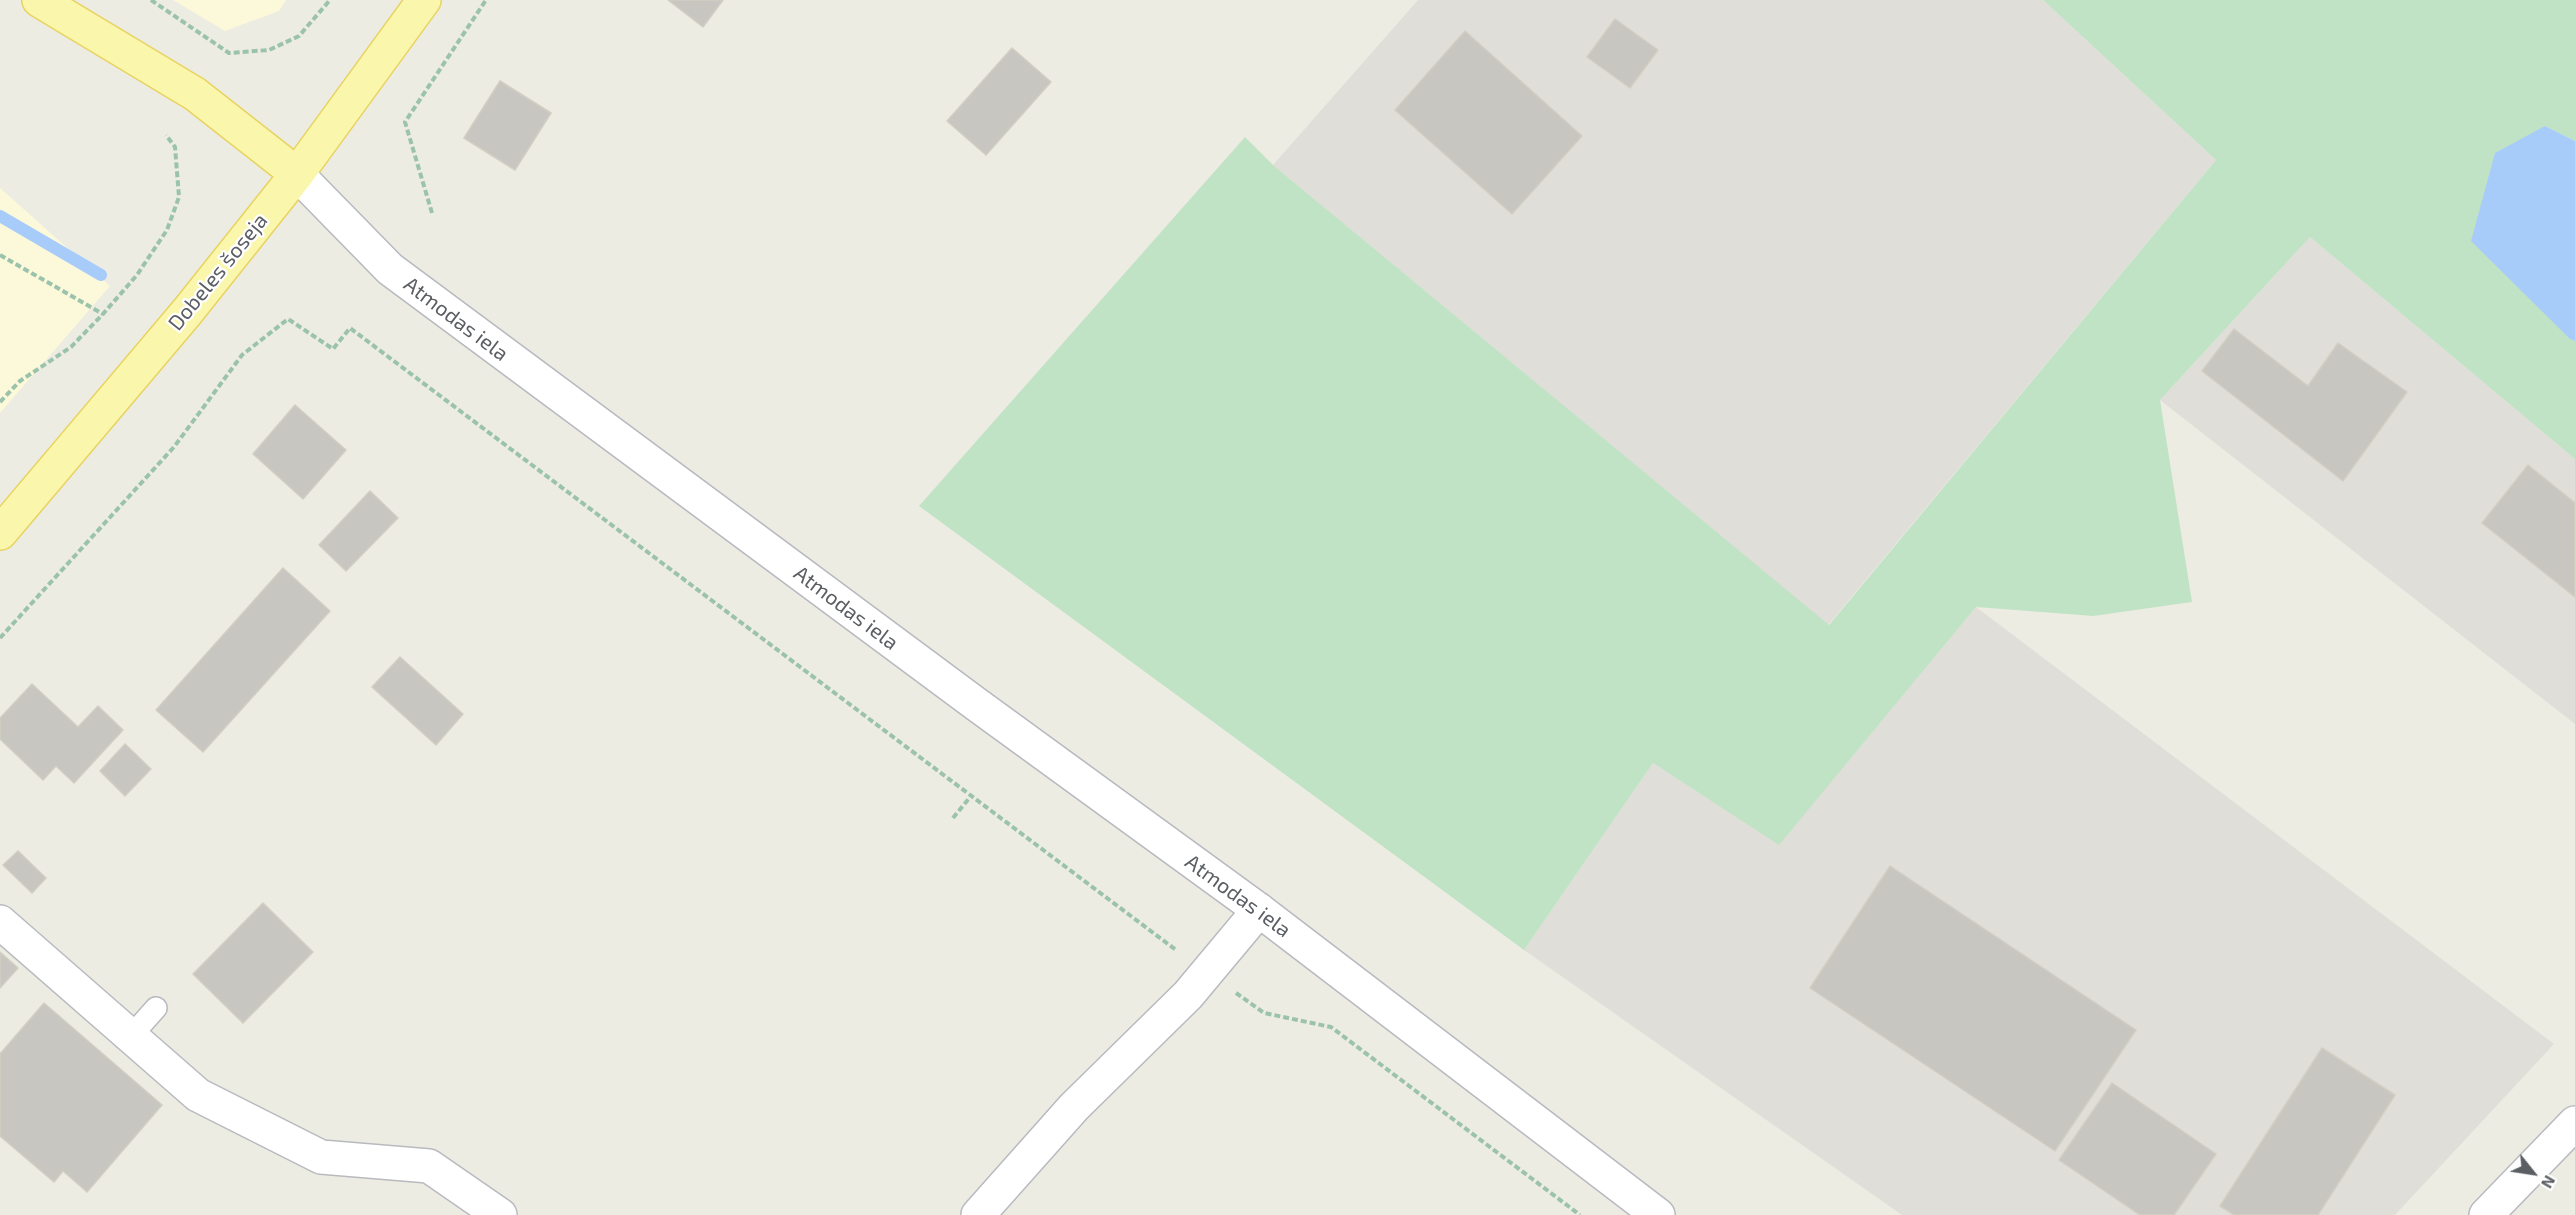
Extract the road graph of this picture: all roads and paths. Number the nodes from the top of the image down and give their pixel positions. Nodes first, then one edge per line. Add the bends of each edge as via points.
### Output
1 (39, 0) edge
2 (151, 0) edge
3 (330, 0) edge
4 (424, 0) edge
5 (486, 0) edge
6 (165, 135) dead end
7 (297, 174) junction
8 (432, 213) dead end
9 (0, 255) edge
10 (103, 314) junction
11 (0, 402) edge
12 (0, 533) edge
13 (0, 638) edge
14 (971, 796) junction
15 (953, 818) dead end
16 (1259, 910) junction
17 (0, 921) edge
18 (1207, 973) junction
19 (156, 1008) dead end
20 (131, 1036) junction
21 (2575, 1124) edge
22 (500, 1215) edge
23 (978, 1215) edge
24 (1580, 1215) edge
25 (1658, 1215) edge
26 (2486, 1215) edge

1 - 7 main road, Atmodas iela via 195,94
2 - 3 path via 229,53 269,50 299,36
4 - 7 main road, Dobeles šoseja
5 - 8 path via 405,122
6 - 10 path via 175,147 180,197 161,239 137,275
7 - 12 main road, Dobeles šoseja via 187,312
7 - 16 main road, Atmodas iela via 390,269
9 - 10 path
10 - 11 path via 71,347 20,381
13 - 14 path via 174,447 242,355 288,319 333,349 350,328
14 - 15 path
14 - 18 path
16 - 18 main road
16 - 25 main road, Atmodas iela
17 - 20 main road
18 - 23 main road via 1074,1107
18 - 24 path via 1264,1012 1331,1027
19 - 20 lane
20 - 22 main road via 198,1095 321,1157 429,1166
21 - 26 main road

